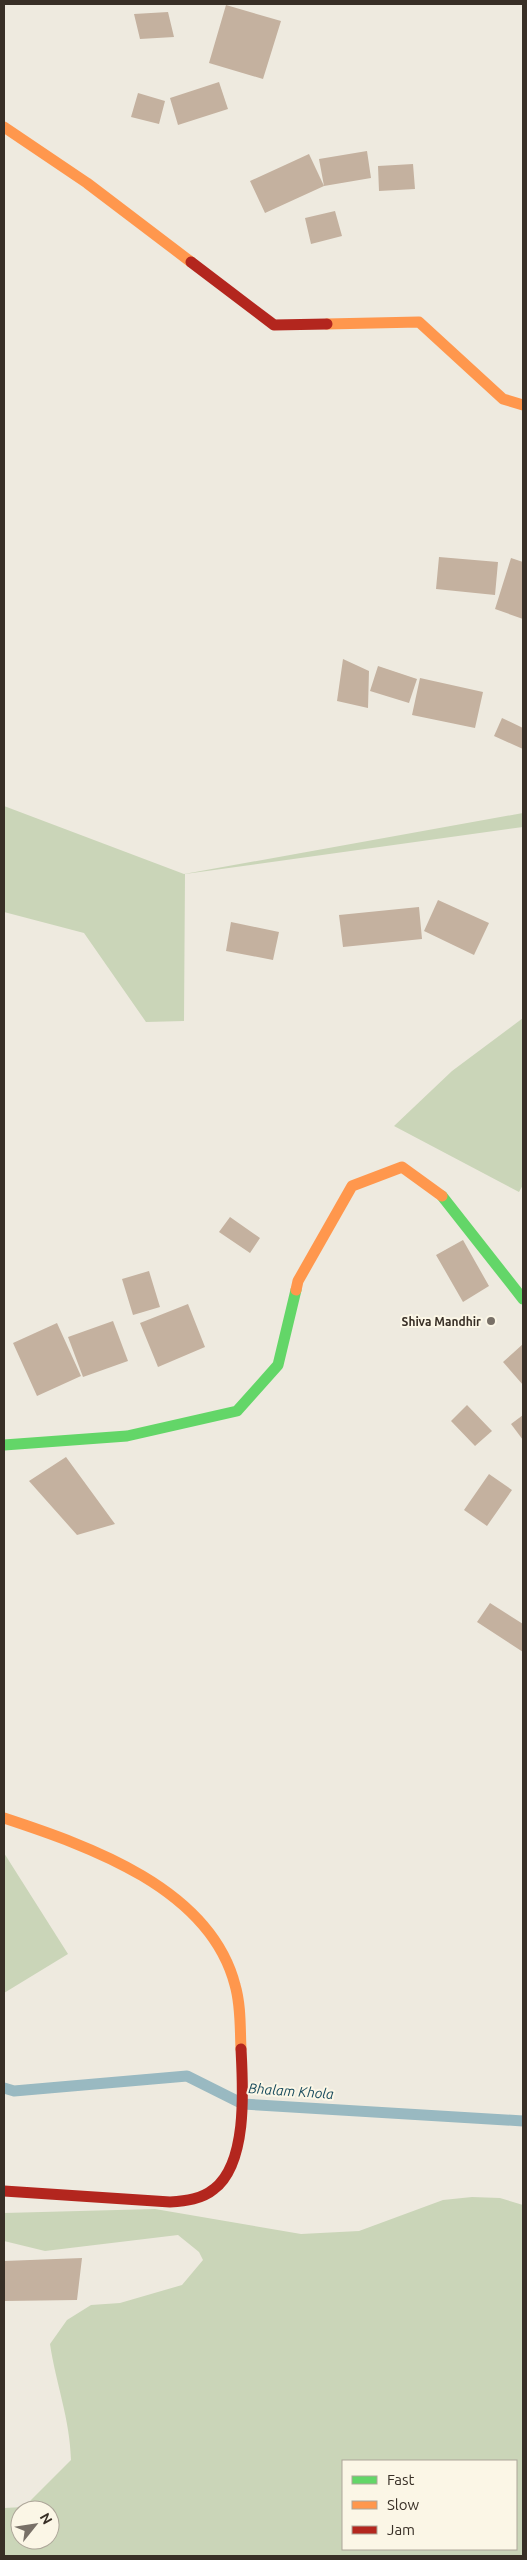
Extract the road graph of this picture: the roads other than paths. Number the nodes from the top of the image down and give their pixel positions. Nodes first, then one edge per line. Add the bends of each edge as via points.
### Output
1 (4, 127) edge
2 (523, 405) edge
3 (523, 1299) edge
4 (4, 1445) edge
5 (4, 1818) edge
6 (4, 2191) edge

1 - 2 street via 87,184 274,325 419,322 503,399
3 - 4 street via 447,1200 402,1167 352,1186 298,1282 278,1365 237,1411 127,1436
5 - 6 street via 130,1868 175,1899 204,1926 222,1952 235,1982 244,2104 228,2176 204,2196 188,2201 160,2201

